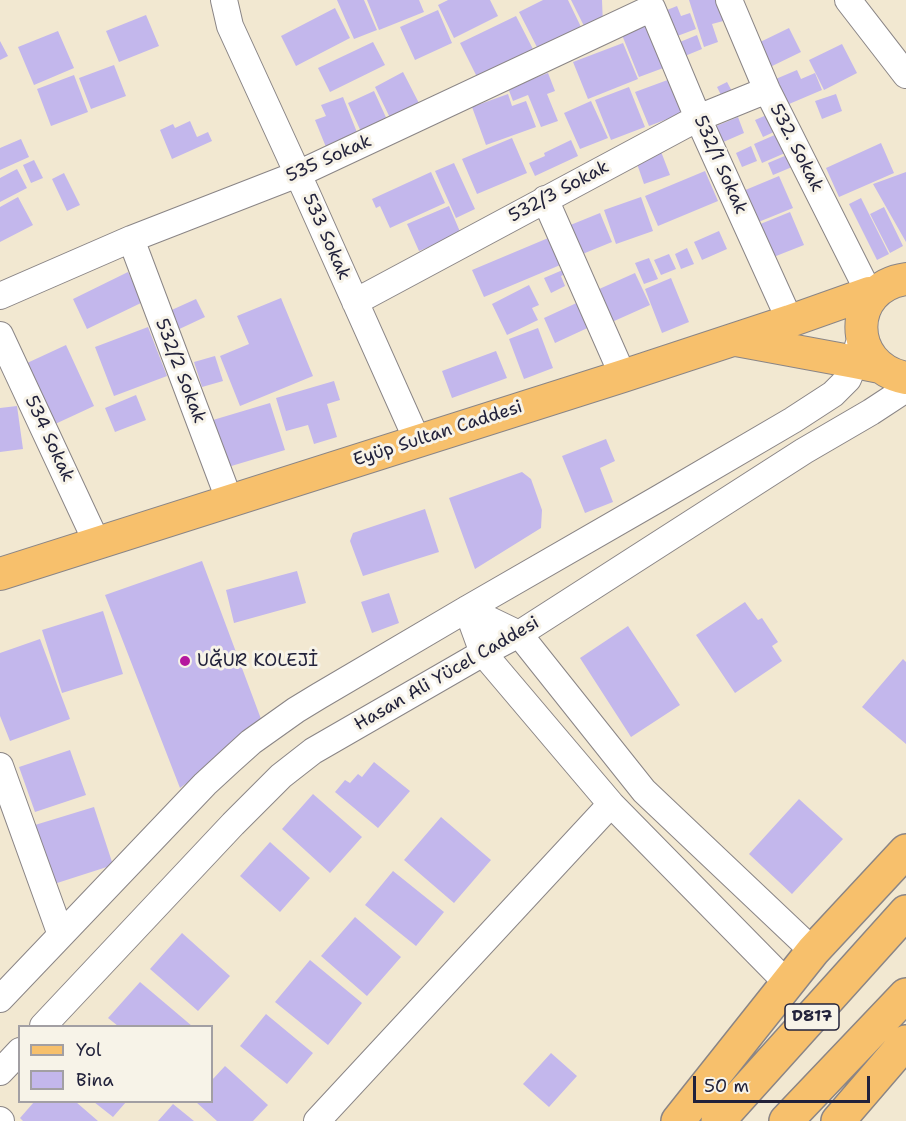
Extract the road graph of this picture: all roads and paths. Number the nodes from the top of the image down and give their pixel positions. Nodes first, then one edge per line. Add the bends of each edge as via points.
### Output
1 (224, 0) edge
2 (729, 0) edge
3 (848, 0) edge
4 (652, 8) joint
5 (906, 75) edge
6 (767, 90) junction
7 (698, 118) junction
8 (298, 174) junction
9 (545, 199) junction
10 (131, 239) junction
11 (906, 279) edge
12 (872, 294) junction
13 (0, 296) edge
14 (355, 302) junction
15 (790, 321) junction
16 (0, 335) edge
17 (732, 340) junction
18 (880, 369) edge
19 (623, 376) junction
20 (906, 389) edge
21 (417, 441) junction
22 (230, 502) junction
23 (98, 543) junction
24 (0, 574) edge
25 (467, 609) junction
26 (519, 634) junction
27 (483, 652) junction
28 (0, 766) edge
29 (611, 804) junction
30 (906, 851) edge
31 (906, 912) edge
32 (61, 935) junction
33 (813, 951) junction
34 (787, 983) junction
35 (906, 995) edge
36 (0, 999) edge
37 (44, 1025) edge
38 (906, 1042) edge
39 (18, 1053) edge
40 (0, 1072) edge
41 (317, 1121) edge
42 (678, 1121) edge
43 (718, 1121) edge
44 (786, 1121) edge
45 (838, 1121) edge

1 - 8 street, 533 Sokak via 230,26
2 - 6 street, 532. Sokak
3 - 5 street
4 - 7 street, 532/1 Sokak
4 - 8 street, 535 Sokak
6 - 7 street, 532/3 Sokak
6 - 12 street, 532. Sokak
7 - 9 street, 532/3 Sokak
7 - 15 street, 532/1 Sokak
8 - 10 street, 535 Sokak
8 - 14 street, 533 Sokak
9 - 14 street, 532/3 Sokak
9 - 19 street
10 - 13 street, 535 Sokak
10 - 22 street, 532/2 Sokak
11 - 12 main road, Eyüp Sultan Caddesi
12 - 15 main road, Eyüp Sultan Caddesi
12 - 18 main road via 861,323 862,340
14 - 21 street, 533 Sokak
15 - 17 main road, Eyüp Sultan Caddesi
16 - 23 street, 534 Sokak
17 - 18 main road
17 - 19 main road, Eyüp Sultan Caddesi
18 - 25 street via 848,379 834,394 793,420
19 - 21 main road, Eyüp Sultan Caddesi
20 - 26 street, Hasan Ali Yücel Caddesi
21 - 22 main road, Eyüp Sultan Caddesi
22 - 23 main road, Eyüp Sultan Caddesi
23 - 24 main road, Eyüp Sultan Caddesi
25 - 26 street
25 - 27 street
25 - 32 street via 318,696 251,742 205,784
26 - 27 street, Hasan Ali Yücel Caddesi
26 - 33 street via 645,791
27 - 29 street
27 - 37 street, Hasan Ali Yücel Caddesi via 313,751 281,776
28 - 32 street
29 - 34 street
29 - 41 street
30 - 33 highway
31 - 43 highway, D817
32 - 36 street
33 - 34 highway
34 - 42 highway
35 - 44 highway, D817
38 - 45 highway
39 - 40 street

